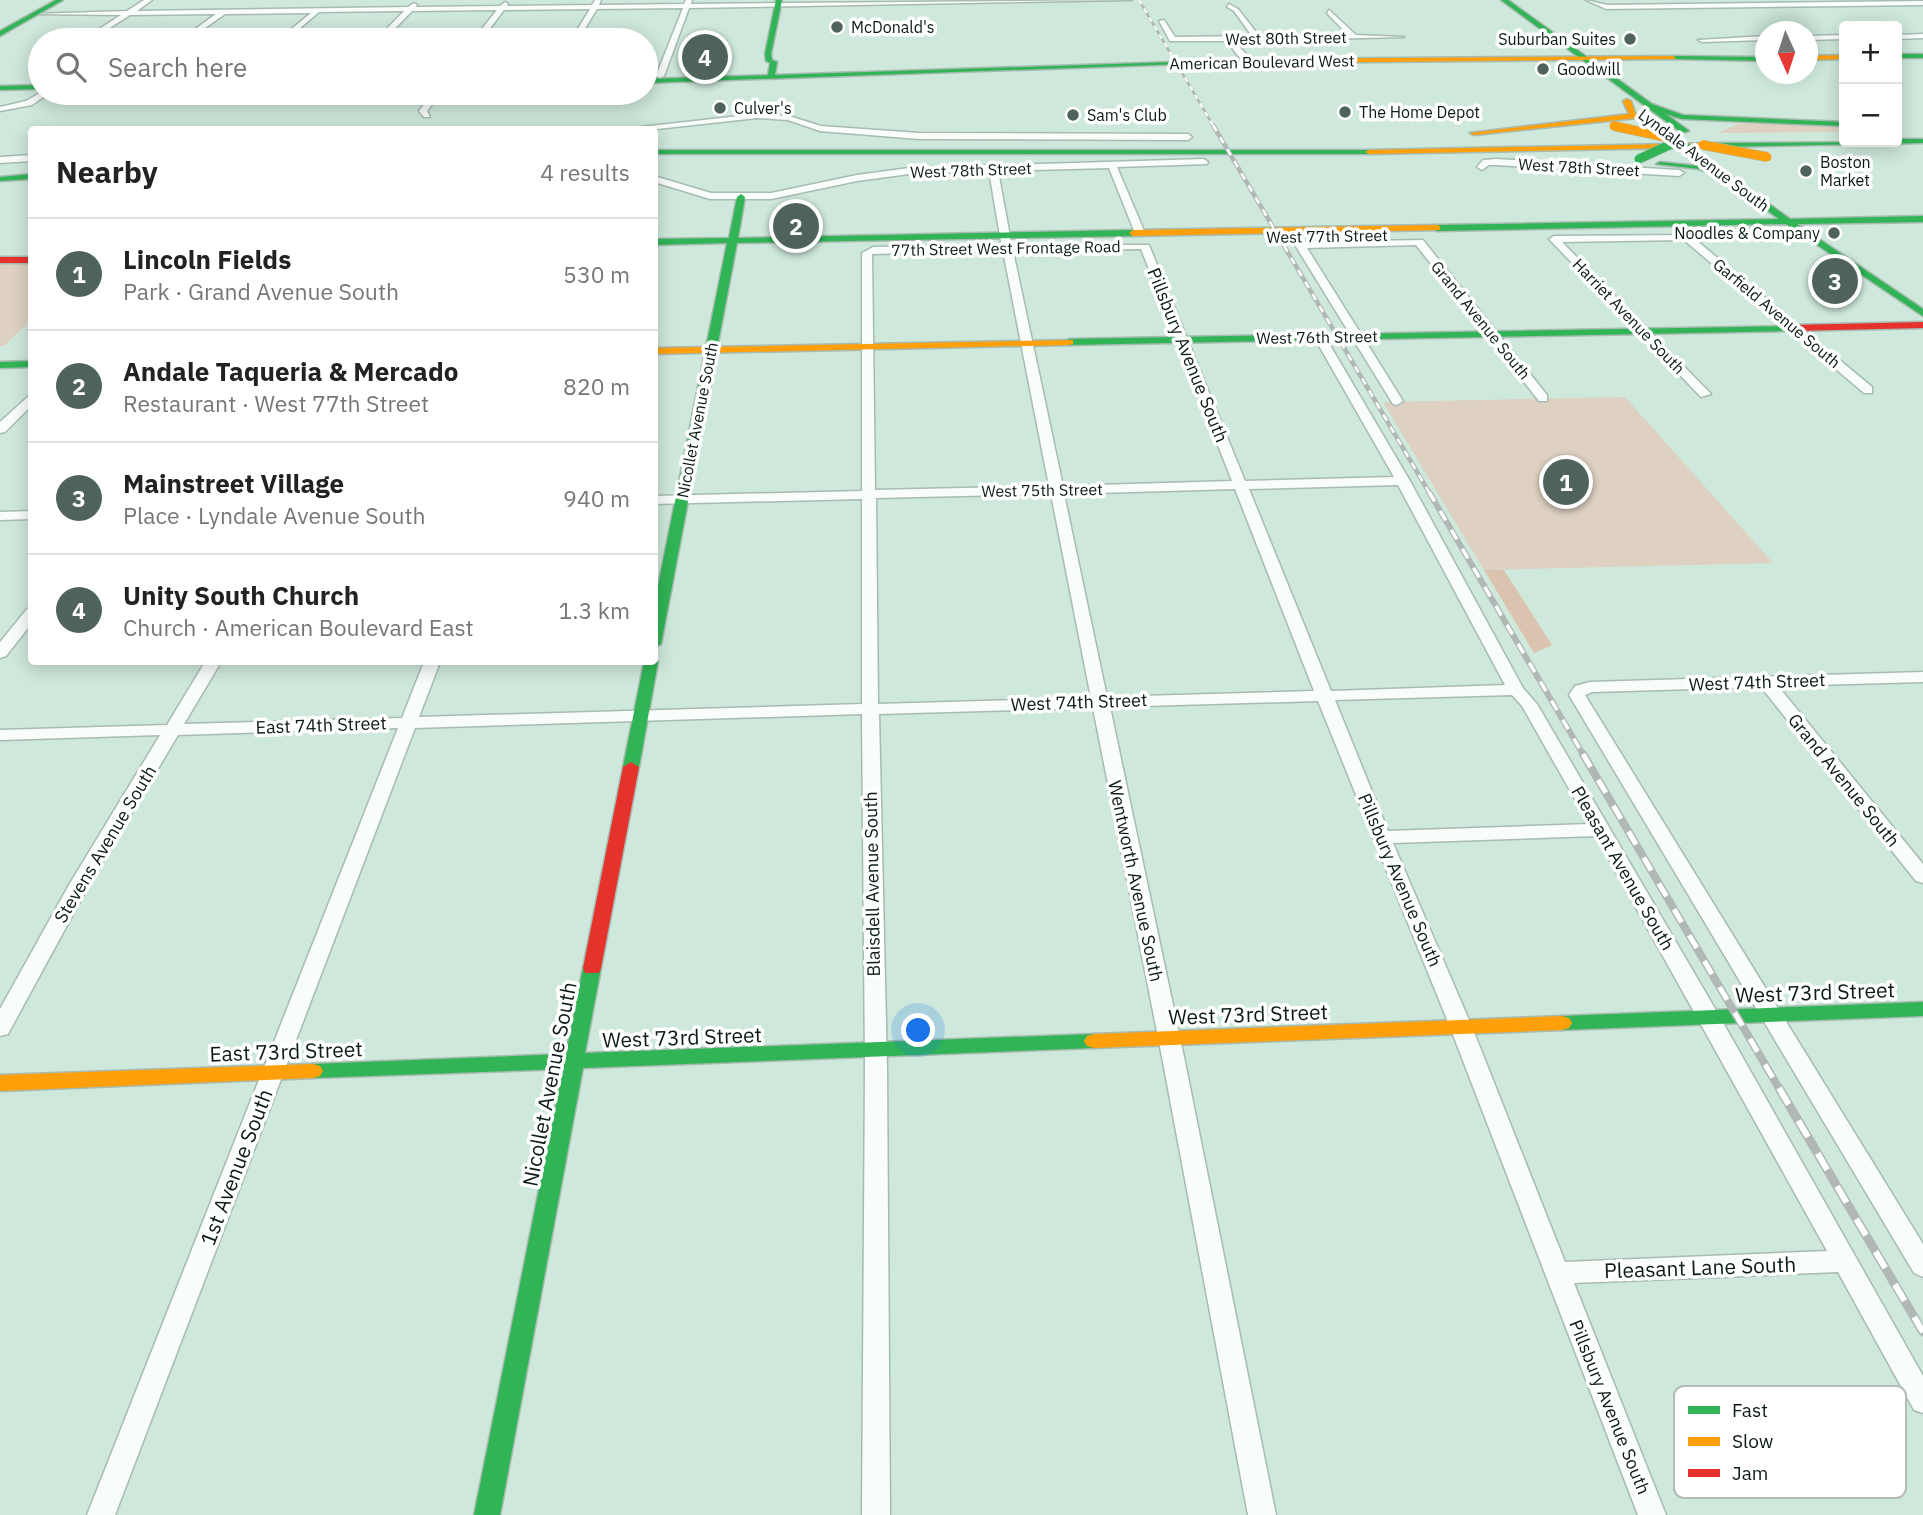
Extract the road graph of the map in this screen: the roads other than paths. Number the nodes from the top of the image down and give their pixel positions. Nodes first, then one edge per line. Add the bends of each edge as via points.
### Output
1 (60, 0) edge
2 (149, 0) edge
3 (239, 0) edge
4 (329, 0) edge
5 (419, 0) edge
6 (508, 0) edge
7 (598, 0) edge
8 (1490, 0) edge
9 (1504, 0) edge
10 (1589, 0) edge
11 (1678, 0) edge
12 (1767, 0) edge
13 (1858, 0) edge
14 (1049, 1) edge
15 (1129, 1) edge
16 (870, 2) edge
17 (959, 2) edge
18 (687, 3) edge
19 (779, 3) edge
20 (1923, 3) edge
21 (1866, 4) junction
22 (1776, 5) junction
23 (1229, 6) dead end
24 (1688, 6) junction
25 (594, 8) junction
26 (502, 9) junction
27 (410, 10) junction
28 (317, 11) junction
29 (223, 12) junction
30 (1329, 12) dead end
31 (128, 13) junction
32 (36, 14) junction
33 (1163, 21) dead end
34 (105, 28) edge
35 (201, 28) edge
36 (296, 28) edge
37 (392, 28) edge
38 (487, 28) edge
39 (582, 28) edge
40 (3, 31) edge
41 (1923, 36) edge
42 (1354, 37) junction
43 (1400, 37) dead end
44 (1839, 37) edge
45 (1902, 37) edge
46 (1229, 38) junction
47 (1257, 38) junction
48 (1755, 38) edge
49 (1818, 38) edge
50 (1570, 54) junction
51 (1923, 54) edge
52 (1634, 55) junction
53 (1902, 55) edge
54 (1515, 56) junction
55 (1818, 56) edge
56 (1839, 56) edge
57 (1729, 57) junction
58 (1755, 57) edge
59 (1289, 61) junction
60 (658, 62) edge
61 (1248, 62) junction
62 (1188, 63) junction
63 (896, 70) junction
64 (765, 71) junction
65 (1605, 72) junction
66 (658, 78) edge
67 (658, 78) edge
68 (28, 87) edge
69 (0, 88) edge
70 (0, 93) edge
71 (28, 93) edge
72 (1627, 101) junction
73 (28, 103) edge
74 (428, 105) edge
75 (1652, 106) junction
76 (0, 109) edge
77 (427, 115) dead end
78 (1780, 121) junction
79 (1554, 124) junction
80 (1839, 124) edge
81 (658, 126) edge
82 (1902, 127) edge
83 (1923, 128) edge
84 (1902, 134) edge
85 (1923, 134) edge
86 (1839, 135) edge
87 (1188, 137) dead end
88 (1688, 141) junction
89 (1923, 141) edge
90 (1250, 148) junction
91 (658, 150) edge
92 (658, 150) edge
93 (1923, 151) edge
94 (1274, 154) junction
95 (28, 159) edge
96 (1773, 159) junction
97 (0, 161) edge
98 (1204, 162) dead end
99 (1596, 162) junction
100 (1112, 165) junction
101 (28, 167) edge
102 (1482, 167) dead end
103 (993, 168) junction
104 (0, 169) edge
105 (1679, 173) dead end
106 (1742, 174) junction
107 (28, 176) edge
108 (1724, 177) junction
109 (0, 178) edge
110 (658, 180) edge
111 (741, 197) junction
112 (1923, 219) edge
113 (1802, 225) junction
114 (1923, 225) edge
115 (1554, 239) joint
116 (1142, 240) junction
117 (658, 242) edge
118 (1006, 242) junction
119 (731, 244) junction
120 (658, 248) edge
121 (28, 253) edge
122 (867, 253) joint
123 (0, 254) edge
124 (0, 260) edge
125 (28, 260) edge
126 (1923, 303) edge
127 (1923, 313) edge
128 (1923, 325) edge
129 (1794, 327) junction
130 (1643, 331) junction
131 (1492, 334) junction
132 (1357, 336) junction
133 (1320, 337) junction
134 (1182, 340) junction
135 (1026, 343) junction
136 (868, 346) junction
137 (711, 350) junction
138 (658, 351) edge
139 (28, 364) edge
140 (0, 365) edge
141 (1868, 390) dead end
142 (1705, 394) dead end
143 (1543, 398) dead end
144 (28, 401) edge
145 (1397, 401) dead end
146 (0, 429) edge
147 (1403, 481) junction
148 (1241, 485) junction
149 (1056, 490) junction
150 (869, 494) junction
151 (658, 499) edge
152 (682, 499) junction
153 (28, 515) edge
154 (0, 516) edge
155 (28, 617) edge
156 (658, 623) edge
157 (0, 653) edge
158 (211, 665) edge
159 (431, 665) edge
160 (650, 665) edge
161 (1923, 677) edge
162 (1766, 682) junction
163 (1517, 690) junction
164 (1325, 694) junction
165 (1099, 701) junction
166 (870, 708) junction
167 (641, 715) junction
168 (409, 722) junction
169 (173, 730) junction
170 (0, 735) edge
171 (1601, 830) junction
172 (1381, 837) junction
173 (1923, 877) edge
174 (1923, 1009) edge
175 (1769, 1015) junction
176 (1709, 1017) junction
177 (1461, 1027) junction
178 (0, 1028) edge
179 (1168, 1039) junction
180 (875, 1050) junction
181 (575, 1061) junction
182 (272, 1073) junction
183 (0, 1083) edge
184 (1843, 1261) junction
185 (1923, 1266) edge
186 (1556, 1273) junction
187 (1923, 1401) edge
188 (100, 1515) edge
189 (487, 1515) edge
190 (876, 1515) edge
191 (1262, 1515) edge
192 (1653, 1515) edge

1 - 32 main road
2 - 31 street
3 - 29 street
4 - 28 street
5 - 27 street
6 - 26 street
7 - 25 street
8 - 50 main road, Lyndale Avenue South
9 - 50 main road, Lyndale Avenue South
10 - 24 street via 1600,6
11 - 24 street
12 - 22 street
13 - 21 street
14 - 15 street
14 - 17 street
16 - 17 street
16 - 19 street
18 - 19 street
18 - 25 street
18 - 60 street
19 - 64 main road
20 - 21 street
21 - 22 street
22 - 24 street
23 - 47 street
25 - 26 street
25 - 39 street
26 - 27 street
26 - 38 street
27 - 28 street
27 - 37 street
28 - 29 street
28 - 36 street
29 - 31 street
29 - 35 street
30 - 42 street
31 - 32 street
31 - 34 street
32 - 40 main road
33 - 46 street, West 80th Street via 1173,39
41 - 45 street
42 - 43 street, West 80th Street
42 - 47 street, West 80th Street
44 - 49 street
46 - 47 street, West 80th Street
46 - 61 street
48 - 57 street via 1702,40
50 - 52 main road
50 - 52 main road via 1584,49
50 - 54 main road via 1542,51
50 - 54 main road via 1552,60
50 - 65 main road, Lyndale Avenue South
50 - 72 main road, Lyndale Avenue South
51 - 53 main road
52 - 57 main road
52 - 65 main road via 1601,62
54 - 59 main road, American Boulevard West
54 - 61 main road, American Boulevard West
55 - 56 main road
57 - 58 main road
59 - 61 main road via 1259,66
59 - 62 main road, American Boulevard West
61 - 62 main road
61 - 63 main road, American Boulevard West
62 - 63 main road, American Boulevard West
63 - 64 main road, American Boulevard West
64 - 66 main road
64 - 67 main road
65 - 75 main road, Lyndale Avenue South
68 - 69 main road
70 - 71 main road
72 - 79 main road via 1634,116
72 - 88 main road, Lyndale Avenue South
73 - 76 street
74 - 77 street via 424,111
75 - 78 main road via 1682,117
75 - 88 main road, Lyndale Avenue South
78 - 80 main road
78 - 88 main road via 1725,124
79 - 88 main road, bridge via 1614,126
79 - 90 main road via 1423,138
81 - 87 street, West 78th Street via 757,116 789,118 820,128 919,136
82 - 83 main road
84 - 85 main road
86 - 90 main road
88 - 96 main road, bridge
88 - 99 main road, bridge via 1639,159
88 - 106 main road, Lyndale Avenue South
88 - 108 main road, Lyndale Avenue South
89 - 94 main road
90 - 91 main road
92 - 94 main road
93 - 96 main road
94 - 99 main road
95 - 97 main road
96 - 106 main road via 1745,163
98 - 100 street, West 78th Street
99 - 108 main road via 1686,165
100 - 103 street, West 78th Street
100 - 116 street, Pillsbury Avenue South
101 - 104 main road
102 - 105 street, West 78th Street via 1496,162
103 - 111 street, West 78th Street via 881,174 780,196
103 - 118 street, Wentworth Avenue South
106 - 113 main road, Lyndale Avenue South
107 - 109 main road
108 - 113 main road, Lyndale Avenue South
110 - 111 street, West 78th Street via 710,196
111 - 119 main road, Nicollet Avenue South
112 - 113 main road, West 77th Street
113 - 114 main road, West 77th Street
113 - 116 main road, West 77th Street
113 - 118 main road, West 77th Street
113 - 126 main road, Lyndale Avenue South
113 - 127 main road, Lyndale Avenue South
115 - 129 street, Garfield Avenue South via 1686,237
115 - 130 street, Harriet Avenue South
116 - 118 main road, West 77th Street
116 - 134 street, Pillsbury Avenue South
117 - 119 main road
118 - 119 main road, West 77th Street
118 - 122 street, 77th Street West Frontage Road
118 - 135 street, Wentworth Avenue South
119 - 120 main road
119 - 137 main road, Nicollet Avenue South
121 - 123 main road
122 - 136 street, Blaisdell Avenue South
124 - 125 main road
128 - 129 main road, West 76th Street
129 - 130 main road, West 76th Street
129 - 141 street, Garfield Avenue South
130 - 131 main road, West 76th Street
130 - 142 street, Harriet Avenue South
131 - 132 main road, West 76th Street
131 - 132 street, Grand Avenue South via 1419,242 1300,245
131 - 143 street, Grand Avenue South
132 - 133 main road, West 76th Street
132 - 145 street
133 - 134 main road, West 76th Street
133 - 147 street, Pleasant Avenue South
134 - 135 main road, West 76th Street
134 - 148 street, Pillsbury Avenue South
135 - 136 main road, West 76th Street
135 - 149 street, Wentworth Avenue South
136 - 137 main road, West 76th Street
136 - 150 street, Blaisdell Avenue South
137 - 138 main road, West 76th Street
137 - 152 main road, Nicollet Avenue South
139 - 140 main road
144 - 146 street
147 - 148 street, West 75th Street
147 - 163 street, Pleasant Avenue South
148 - 149 street, West 75th Street
148 - 164 street, Pillsbury Avenue South
149 - 150 street, West 75th Street
149 - 165 street, Wentworth Avenue South
150 - 152 street, West 75th Street
150 - 166 street, Blaisdell Avenue South
151 - 152 street, West 75th Street
152 - 156 main road, Nicollet Avenue South
153 - 154 street
155 - 157 street
158 - 169 street, Stevens Avenue South
159 - 168 street, 1st Avenue South
160 - 167 main road, Nicollet Avenue South
161 - 162 street, West 74th Street
162 - 173 street, Grand Avenue South
162 - 175 street, West 74th Street via 1590,687 1578,692 1578,697
163 - 164 street, West 74th Street
163 - 171 street, Pleasant Avenue South
164 - 165 street, West 74th Street
164 - 172 street, Pillsbury Avenue South
165 - 166 street, West 74th Street
165 - 179 street, Wentworth Avenue South
166 - 167 street, West 74th Street
166 - 180 street, Blaisdell Avenue South
167 - 168 street, East 74th Street
167 - 181 main road, Nicollet Avenue South
168 - 169 street, East 74th Street
168 - 182 street, 1st Avenue South
169 - 170 street, East 74th Street
169 - 178 street, Stevens Avenue South
171 - 172 street
171 - 176 street, Pleasant Avenue South
172 - 177 street, Pillsbury Avenue South
174 - 175 main road, West 73rd Street
175 - 176 main road, West 73rd Street
175 - 185 street
176 - 177 main road, West 73rd Street
176 - 184 street, Pleasant Avenue South
177 - 179 main road, West 73rd Street
177 - 186 street, Pillsbury Avenue South
179 - 180 main road, West 73rd Street
179 - 191 street, Wentworth Avenue South
180 - 181 main road, West 73rd Street
180 - 190 street, Blaisdell Avenue South
181 - 182 main road, East 73rd Street
181 - 189 main road, Nicollet Avenue South
182 - 183 main road, East 73rd Street
182 - 188 street, 1st Avenue South
184 - 186 street, Pleasant Lane South
184 - 187 street, Pleasant Avenue South
186 - 192 street, Pillsbury Avenue South

